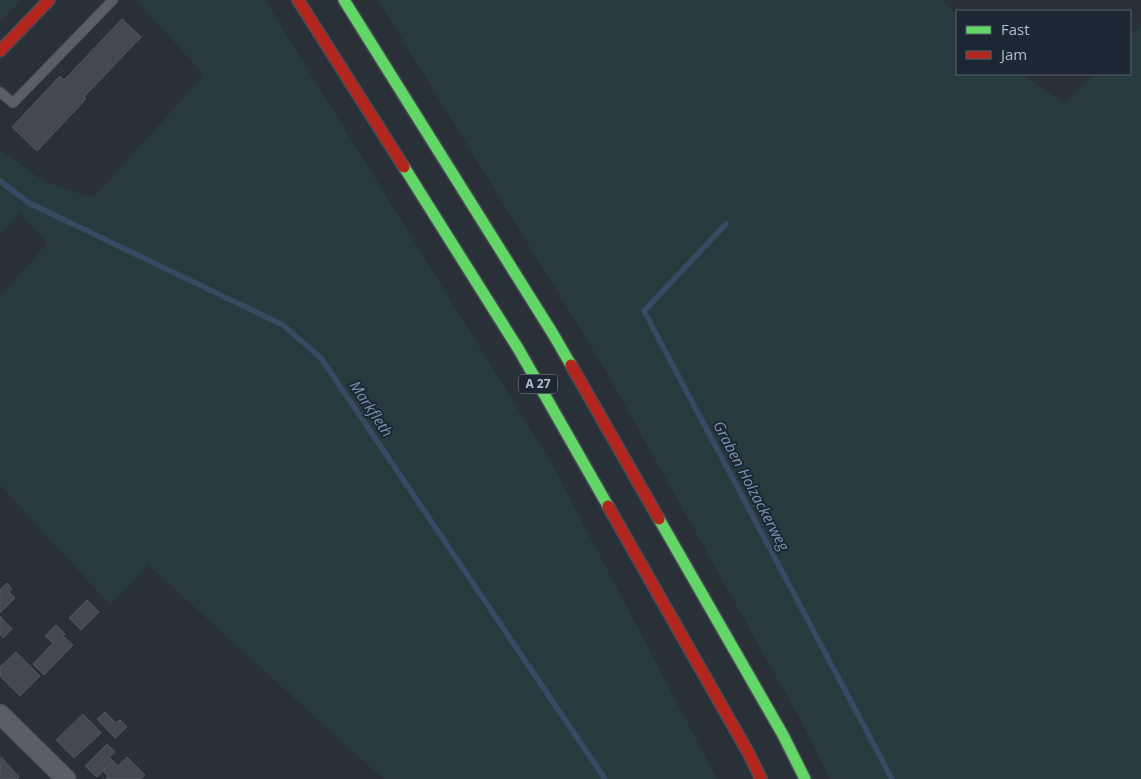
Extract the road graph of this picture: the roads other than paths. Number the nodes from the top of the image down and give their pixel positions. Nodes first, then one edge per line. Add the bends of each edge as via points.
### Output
1 (49, 0) edge
2 (113, 0) edge
3 (298, 0) edge
4 (344, 0) edge
5 (0, 51) edge
6 (0, 92) edge
7 (0, 714) edge
8 (66, 779) edge
9 (762, 779) edge
10 (805, 779) edge

1 - 5 main road
2 - 6 lane via 13,103
3 - 9 main road, A 27 via 518,350
4 - 10 main road, A 27 via 553,334 783,735
7 - 8 street

